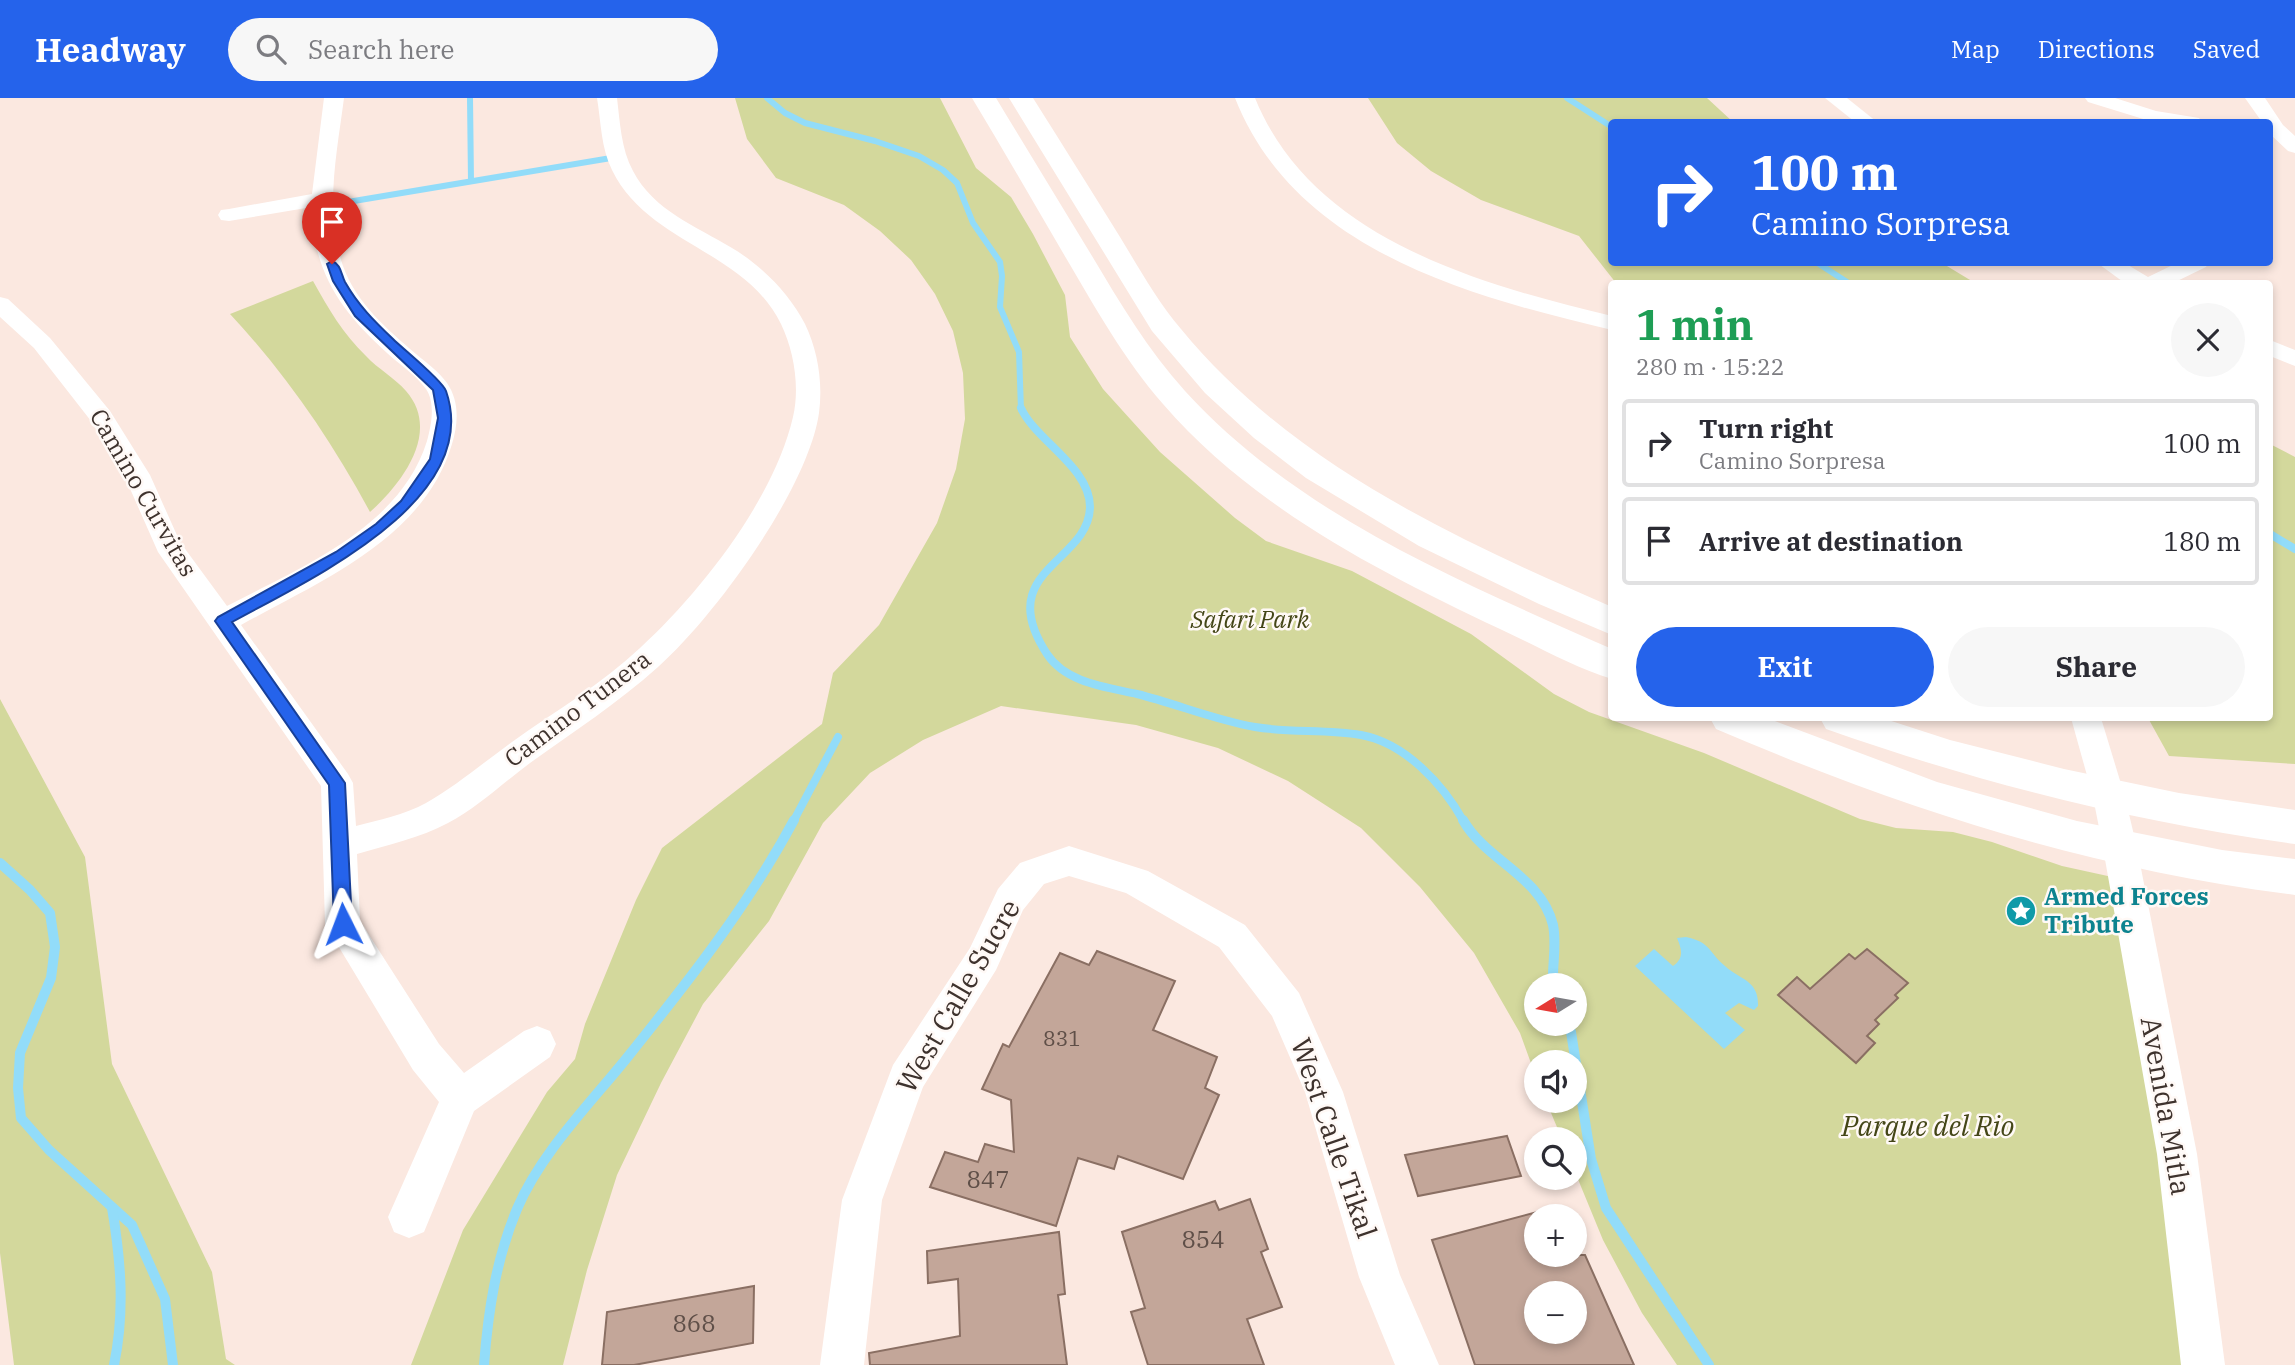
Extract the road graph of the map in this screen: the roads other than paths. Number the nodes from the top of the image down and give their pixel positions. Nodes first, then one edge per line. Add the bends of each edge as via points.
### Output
1 (334, 98) edge
2 (607, 98) edge
3 (984, 98) edge
4 (1021, 98) edge
5 (1245, 98) edge
6 (1835, 98) edge
7 (2095, 98) edge
8 (2255, 98) edge
9 (1863, 119) edge
10 (2172, 119) edge
11 (2268, 119) edge
12 (2273, 128) edge
13 (2295, 147) edge
14 (322, 199) junction
15 (229, 215) dead end
16 (2114, 266) edge
17 (2190, 266) edge
18 (2136, 280) edge
19 (2160, 280) edge
20 (0, 304) edge
21 (1608, 322) edge
22 (2273, 348) edge
23 (2295, 359) edge
24 (1608, 620) edge
25 (223, 621) junction
26 (1608, 664) edge
27 (1736, 721) edge
28 (1848, 721) edge
29 (2087, 721) edge
30 (2109, 797) junction
31 (2295, 827) edge
32 (339, 845) junction
33 (2120, 848) junction
34 (1069, 861) joint
35 (2295, 877) edge
36 (537, 1044) dead end
37 (460, 1098) junction
38 (409, 1217) dead end
39 (842, 1365) edge
40 (1417, 1365) edge
41 (2203, 1365) edge

1 - 14 street
2 - 32 street, Camino Tunera via 617,157 642,200 675,228 749,271 792,321 807,367 806,416 799,443 734,555 651,656 436,813
3 - 26 street via 1128,339 1187,411 1312,514 1370,549
4 - 24 street via 1151,308 1190,358 1241,411 1358,499 1464,555
5 - 21 street via 1266,142 1289,172 1344,220 1402,254 1476,286
6 - 9 street
7 - 10 street
8 - 11 street
12 - 13 street
14 - 15 street
14 - 25 street via 326,247 359,314 439,389 445,418 441,444 427,477 381,528
16 - 18 street
17 - 19 street
20 - 25 street, Camino Curvitas via 42,343 100,417 137,475 168,545
22 - 23 street
25 - 32 street, Camino Curvitas via 337,783
27 - 33 street via 1878,779 1983,813
28 - 30 street via 1983,766
29 - 30 street, Avenida Mitla
30 - 31 street
30 - 33 street, Avenida Mitla
32 - 37 street, Camino Curvitas via 343,924 426,1057
33 - 35 street via 2217,869
33 - 41 street, Avenida Mitla via 2177,1154
34 - 39 street, West Calle Sucre via 1032,873 1010,900 983,959 907,1078 862,1200
34 - 40 street, West Calle Tikal via 1136,881 1232,936 1286,1005 1324,1092 1380,1277
36 - 37 street
37 - 38 street

